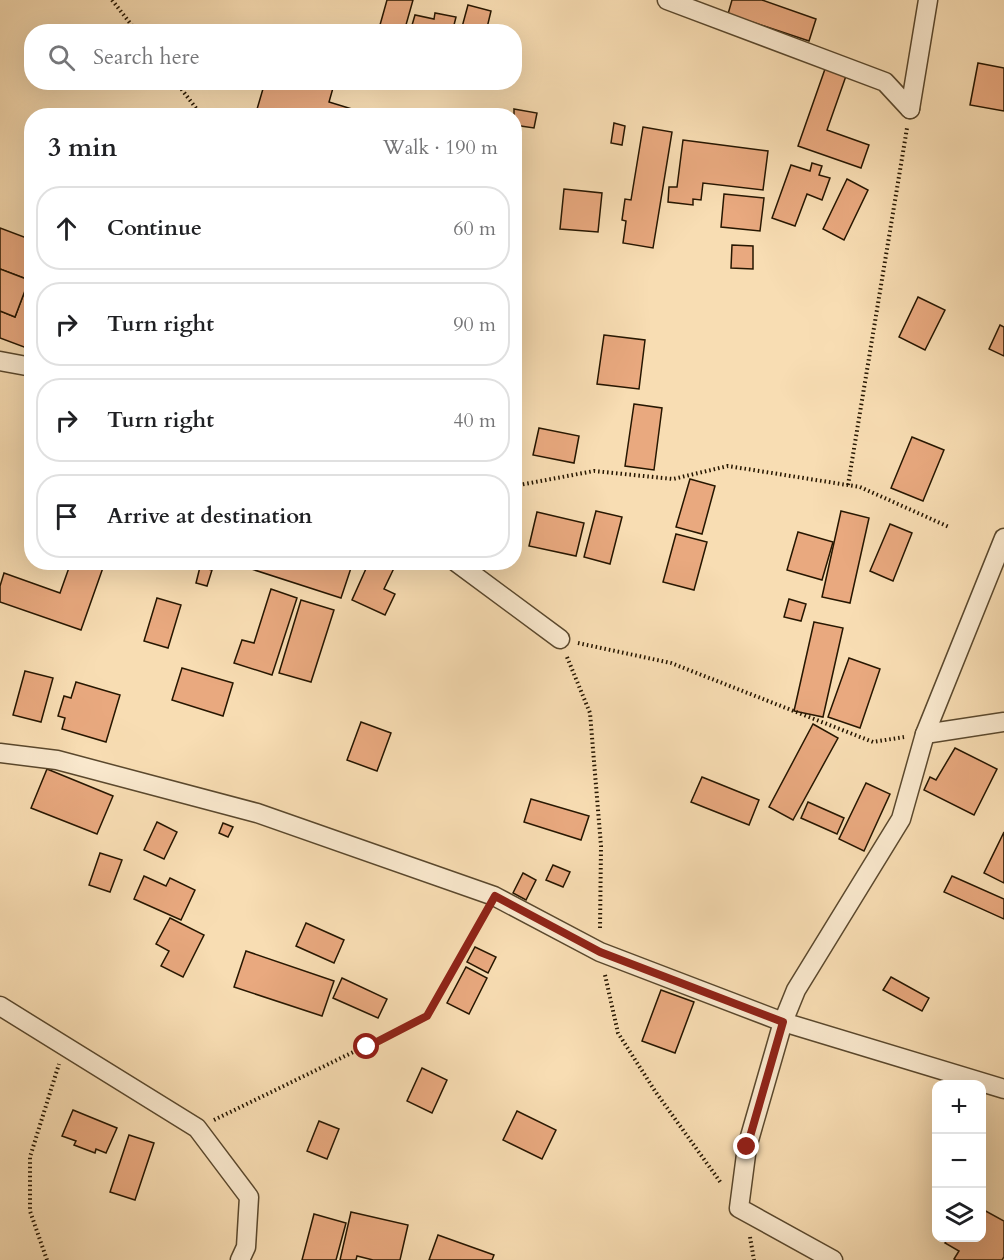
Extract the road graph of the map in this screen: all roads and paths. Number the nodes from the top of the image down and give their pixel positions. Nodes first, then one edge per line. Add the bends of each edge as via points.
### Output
1 (112, 0) edge
2 (667, 0) edge
3 (928, 0) edge
4 (131, 24) edge
5 (182, 90) edge
6 (196, 108) edge
7 (910, 109) junction
8 (0, 361) edge
9 (24, 366) edge
10 (522, 484) edge
11 (848, 485) junction
12 (949, 528) dead end
13 (1004, 538) edge
14 (467, 570) edge
15 (560, 639) joint
16 (1004, 722) edge
17 (925, 734) junction
18 (0, 753) edge
19 (495, 896) junction
20 (0, 1006) edge
21 (783, 1022) junction
22 (64, 1046) junction
23 (1004, 1089) edge
24 (197, 1128) junction
25 (48, 1260) edge
26 (240, 1260) edge
27 (833, 1260) edge

1 - 4 path
2 - 7 street via 885,82
3 - 7 street
5 - 6 path
7 - 11 path
8 - 9 street
10 - 11 path via 594,471 673,479 728,466
11 - 12 path
13 - 17 street
14 - 15 street
15 - 17 path via 671,663 873,742
16 - 17 street
17 - 21 street via 901,819 796,990
18 - 19 street via 57,760 257,813
19 - 21 street via 600,952
19 - 24 path via 427,1016
20 - 22 street
21 - 23 street
21 - 27 street via 747,1147 739,1208
22 - 24 street
22 - 25 path via 30,1157 30,1211
24 - 26 street via 249,1197 246,1247

